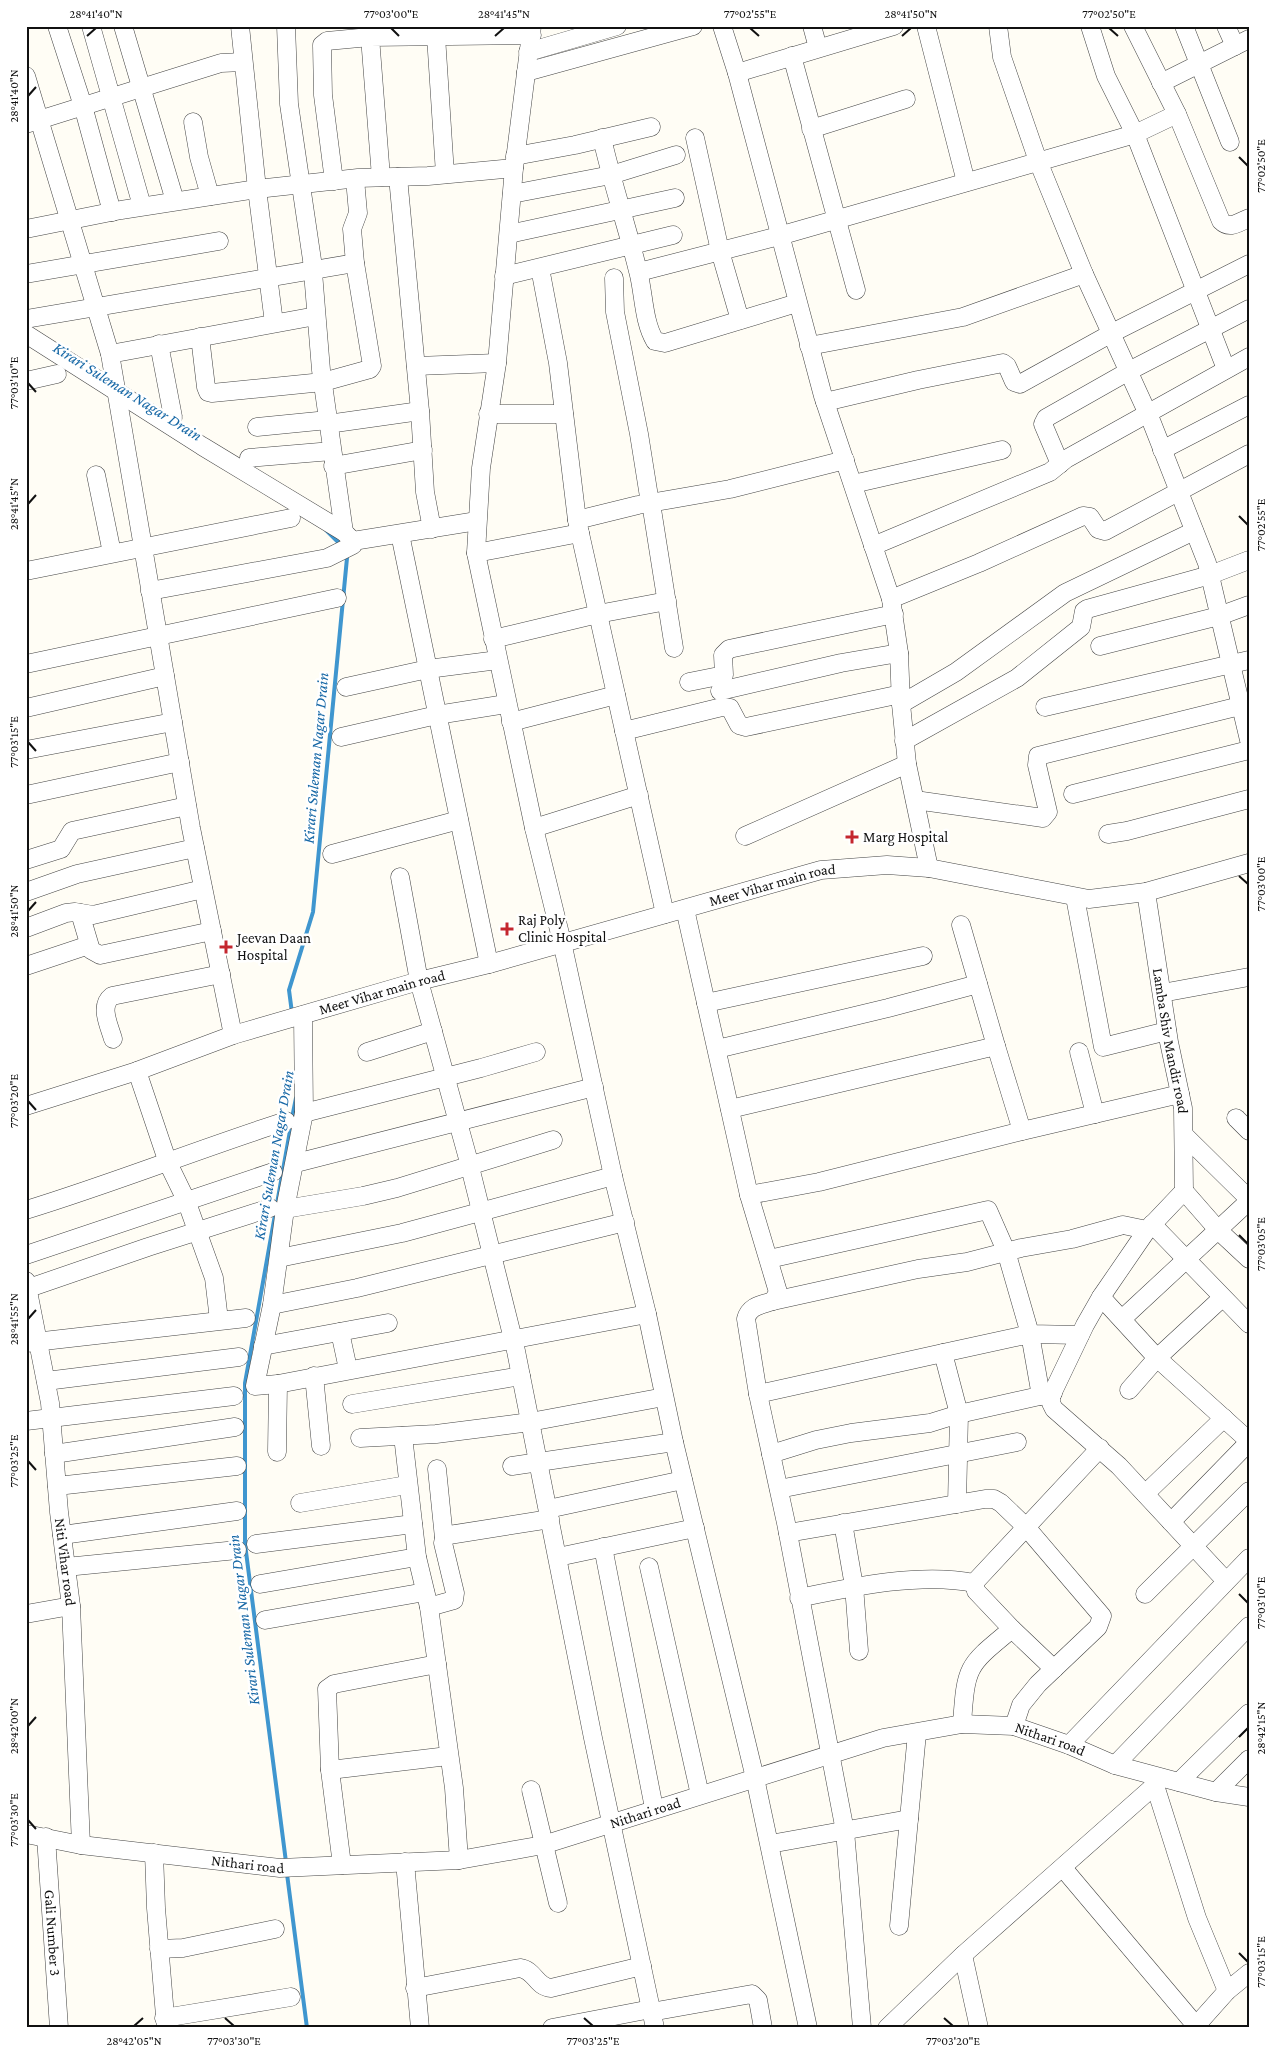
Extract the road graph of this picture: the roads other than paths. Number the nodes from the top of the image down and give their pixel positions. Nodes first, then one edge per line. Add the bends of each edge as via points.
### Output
1 (57, 26) edge
2 (90, 26) edge
3 (123, 26) edge
4 (240, 26) edge
5 (286, 26) edge
6 (617, 26) edge
7 (693, 26) edge
8 (722, 26) edge
9 (812, 26) edge
10 (894, 26) edge
11 (926, 26) edge
12 (998, 26) edge
13 (1090, 26) edge
14 (1133, 26) edge
15 (1184, 26) edge
16 (1226, 26) edge
17 (482, 31) edge
18 (369, 32) edge
19 (404, 32) edge
20 (436, 36) junction
21 (531, 38) edge
22 (1242, 42) edge
23 (818, 48) junction
24 (792, 56) junction
25 (243, 62) junction
26 (1198, 65) junction
27 (526, 72) junction
28 (737, 73) junction
29 (26, 76) edge
30 (1161, 83) junction
31 (140, 87) junction
32 (112, 96) junction
33 (906, 99) dead end
34 (83, 106) junction
35 (1177, 114) junction
36 (33, 122) edge
37 (193, 122) dead end
38 (650, 127) dead end
39 (812, 129) junction
40 (1134, 134) junction
41 (602, 138) junction
42 (695, 138) dead end
43 (1230, 142) dead end
44 (676, 156) dead end
45 (1038, 161) junction
46 (514, 162) junction
47 (445, 174) junction
48 (611, 175) junction
49 (390, 177) junction
50 (355, 179) junction
51 (334, 181) junction
52 (966, 182) junction
53 (301, 186) junction
54 (256, 189) junction
55 (512, 194) junction
56 (210, 196) junction
57 (675, 198) dead end
58 (176, 201) junction
59 (142, 206) junction
60 (620, 211) junction
61 (112, 212) junction
62 (1249, 218) edge
63 (836, 219) junction
64 (69, 220) junction
65 (26, 229) edge
66 (509, 234) junction
67 (673, 235) dead end
68 (779, 236) junction
69 (219, 241) dead end
70 (631, 246) junction
71 (720, 251) junction
72 (355, 263) junction
73 (85, 264) junction
74 (1249, 264) edge
75 (540, 268) junction
76 (313, 271) junction
77 (639, 272) junction
78 (26, 274) edge
79 (1084, 274) junction
80 (504, 276) junction
81 (269, 278) junction
82 (614, 278) dead end
83 (856, 290) dead end
84 (1196, 290) junction
85 (797, 303) junction
86 (96, 308) junction
87 (1249, 309) edge
88 (316, 316) junction
89 (26, 320) edge
90 (740, 320) junction
91 (274, 323) junction
92 (1212, 328) junction
93 (1112, 333) junction
94 (26, 334) edge
95 (200, 336) junction
96 (159, 344) junction
97 (809, 346) junction
98 (110, 354) junction
99 (1249, 357) edge
100 (497, 363) junction
101 (416, 366) junction
102 (1226, 370) junction
103 (1129, 371) junction
104 (57, 374) dead end
105 (26, 381) edge
106 (323, 382) junction
107 (119, 400) junction
108 (825, 402) junction
109 (1249, 406) edge
110 (420, 411) junction
111 (1147, 412) junction
112 (488, 414) junction
113 (564, 414) junction
114 (173, 417) dead end
115 (328, 422) junction
116 (257, 427) dead end
117 (423, 450) junction
118 (1002, 450) dead end
119 (1162, 450) junction
120 (1249, 454) edge
121 (249, 458) dead end
122 (332, 459) junction
123 (844, 460) junction
124 (1060, 464) junction
125 (96, 475) dead end
126 (853, 484) junction
127 (1179, 492) junction
128 (651, 503) junction
129 (292, 518) dead end
130 (477, 521) junction
131 (578, 526) junction
132 (432, 529) junction
133 (1194, 531) junction
134 (400, 534) junction
135 (346, 545) junction
136 (873, 546) junction
137 (142, 547) junction
138 (112, 553) junction
139 (476, 553) junction
140 (1249, 560) edge
141 (26, 571) edge
142 (1210, 575) junction
143 (150, 591) junction
144 (337, 598) dead end
145 (667, 601) junction
146 (892, 606) junction
147 (1249, 606) edge
148 (598, 614) junction
149 (1219, 616) junction
150 (158, 635) junction
151 (493, 640) junction
152 (1100, 646) dead end
153 (674, 648) dead end
154 (899, 652) junction
155 (498, 660) junction
156 (1249, 660) edge
157 (26, 664) edge
158 (1231, 665) junction
159 (428, 669) junction
160 (165, 676) junction
161 (689, 682) dead end
162 (346, 687) dead end
163 (720, 691) dead end
164 (616, 695) junction
165 (901, 699) junction
166 (506, 704) junction
167 (1240, 706) junction
168 (26, 708) edge
169 (1045, 708) dead end
170 (437, 715) junction
171 (173, 722) junction
172 (511, 722) junction
173 (624, 732) junction
174 (341, 737) dead end
175 (1249, 740) edge
176 (904, 742) junction
177 (26, 750) edge
178 (1249, 750) edge
179 (180, 762) junction
180 (907, 764) junction
181 (1073, 794) dead end
182 (26, 795) edge
183 (639, 795) junction
184 (1249, 799) edge
185 (915, 800) junction
186 (187, 806) junction
187 (459, 820) junction
188 (534, 828) junction
189 (1108, 834) dead end
190 (745, 836) dead end
191 (195, 848) junction
192 (332, 854) dead end
193 (26, 860) edge
194 (1249, 862) edge
195 (929, 868) junction
196 (400, 877) dead end
197 (203, 889) junction
198 (26, 892) edge
199 (1146, 892) junction
200 (1075, 897) junction
201 (685, 909) junction
202 (80, 913) junction
203 (665, 914) junction
204 (961, 925) dead end
205 (26, 928) edge
206 (212, 931) junction
207 (562, 942) junction
208 (89, 945) junction
209 (923, 956) dead end
210 (489, 964) junction
211 (26, 966) edge
212 (221, 974) junction
213 (1249, 977) edge
214 (419, 981) junction
215 (978, 984) junction
216 (1162, 993) junction
217 (706, 1003) junction
218 (296, 1017) junction
219 (1168, 1031) junction
220 (433, 1032) junction
221 (233, 1035) junction
222 (112, 1039) dead end
223 (996, 1046) junction
224 (717, 1049) junction
225 (367, 1052) dead end
226 (536, 1052) dead end
227 (1079, 1052) dead end
228 (137, 1071) junction
229 (446, 1076) junction
230 (594, 1088) junction
231 (1180, 1094) junction
232 (26, 1106) edge
233 (730, 1109) junction
234 (304, 1113) junction
235 (1095, 1114) junction
236 (1236, 1118) dead end
237 (286, 1121) dead end
238 (458, 1122) junction
239 (1022, 1131) junction
240 (1249, 1131) edge
241 (1184, 1135) junction
242 (553, 1140) dead end
243 (168, 1163) junction
244 (296, 1163) junction
245 (470, 1165) junction
246 (273, 1172) dead end
247 (613, 1176) junction
248 (1184, 1191) junction
249 (749, 1195) junction
250 (186, 1200) junction
251 (1249, 1200) edge
252 (278, 1208) junction
253 (26, 1210) edge
254 (482, 1212) junction
255 (625, 1222) junction
256 (1150, 1227) junction
257 (197, 1230) junction
258 (1219, 1231) junction
259 (1006, 1251) junction
260 (26, 1255) edge
261 (493, 1255) junction
262 (279, 1258) junction
263 (1186, 1258) junction
264 (1249, 1258) edge
265 (769, 1259) junction
266 (27, 1286) edge
267 (1101, 1297) junction
268 (1222, 1298) junction
269 (773, 1301) junction
270 (272, 1305) junction
271 (647, 1314) junction
272 (246, 1318) dead end
273 (1122, 1319) junction
274 (219, 1320) junction
275 (388, 1323) dead end
276 (1249, 1324) edge
277 (340, 1332) junction
278 (1030, 1334) junction
279 (1080, 1335) junction
280 (514, 1340) junction
281 (33, 1343) edge
282 (263, 1346) junction
283 (943, 1353) junction
284 (239, 1357) dead end
285 (1157, 1358) junction
286 (348, 1369) junction
287 (314, 1376) junction
288 (521, 1376) junction
289 (46, 1381) junction
290 (278, 1384) junction
291 (1129, 1390) dead end
292 (758, 1394) junction
293 (1047, 1394) junction
294 (234, 1396) dead end
295 (664, 1397) junction
296 (352, 1404) dead end
297 (959, 1414) junction
298 (1224, 1418) junction
299 (51, 1419) junction
300 (26, 1421) edge
301 (530, 1422) junction
302 (235, 1427) dead end
303 (403, 1436) junction
304 (360, 1438) dead end
305 (1249, 1441) edge
306 (674, 1442) junction
307 (1017, 1442) dead end
308 (321, 1446) dead end
309 (1100, 1448) junction
310 (277, 1452) dead end
311 (54, 1454) junction
312 (771, 1454) junction
313 (959, 1454) junction
314 (539, 1464) junction
315 (237, 1466) dead end
316 (512, 1466) dead end
317 (437, 1469) dead end
318 (683, 1480) junction
319 (407, 1485) junction
320 (57, 1486) junction
321 (779, 1489) junction
322 (1249, 1491) edge
323 (1145, 1494) junction
324 (300, 1503) dead end
325 (958, 1504) junction
326 (237, 1511) dead end
327 (549, 1514) junction
328 (1171, 1522) junction
329 (844, 1523) junction
330 (413, 1524) junction
331 (1026, 1527) junction
332 (695, 1528) junction
333 (788, 1533) junction
334 (62, 1535) junction
335 (444, 1538) junction
336 (256, 1544) dead end
337 (1192, 1545) junction
338 (603, 1547) junction
339 (237, 1550) dead end
340 (417, 1556) junction
341 (558, 1557) junction
342 (1249, 1558) edge
343 (66, 1567) junction
344 (649, 1567) dead end
345 (1226, 1580) junction
346 (974, 1583) junction
347 (260, 1584) dead end
348 (854, 1586) junction
349 (1145, 1594) dead end
350 (799, 1598) junction
351 (427, 1600) junction
352 (71, 1606) junction
353 (26, 1614) edge
354 (264, 1620) dead end
355 (1249, 1626) edge
356 (1012, 1629) junction
357 (859, 1651) dead end
358 (437, 1664) junction
359 (1054, 1669) junction
360 (1249, 1713) edge
361 (962, 1724) junction
362 (1014, 1726) junction
363 (917, 1733) junction
364 (1069, 1745) junction
365 (830, 1755) junction
366 (448, 1756) junction
367 (1249, 1759) edge
368 (1116, 1765) junction
369 (330, 1770) junction
370 (756, 1778) junction
371 (1153, 1781) junction
372 (1179, 1782) junction
373 (531, 1790) dead end
374 (1216, 1792) junction
375 (700, 1795) junction
376 (1249, 1797) edge
377 (654, 1808) junction
378 (909, 1819) junction
379 (611, 1823) junction
380 (845, 1831) junction
381 (26, 1834) edge
382 (46, 1837) junction
383 (770, 1844) junction
384 (81, 1845) junction
385 (543, 1845) junction
386 (154, 1852) junction
387 (460, 1860) junction
388 (404, 1862) junction
389 (342, 1865) junction
390 (1062, 1868) junction
391 (558, 1903) dead end
392 (899, 1926) dead end
393 (275, 1929) dead end
394 (159, 1948) junction
395 (963, 1955) junction
396 (642, 1966) junction
397 (1249, 1973) edge
398 (414, 1988) junction
399 (1227, 1991) junction
400 (291, 1997) dead end
401 (652, 2016) edge
402 (165, 2023) edge
403 (1196, 2027) edge
404 (59, 2028) edge
405 (420, 2028) edge
406 (552, 2028) edge
407 (763, 2028) edge
408 (808, 2028) edge
409 (862, 2028) edge
410 (886, 2028) edge
411 (979, 2028) edge

1 - 34 street
2 - 32 street
3 - 31 street
4 - 25 street
5 - 53 street via 289,104
6 - 21 street
7 - 27 street
8 - 28 street
9 - 23 street
10 - 23 street
11 - 52 street
12 - 45 street via 1002,57
13 - 40 street via 1106,76
14 - 30 street
15 - 26 street
16 - 22 street
17 - 20 street
17 - 21 street
18 - 19 street
18 - 49 street
18 - 51 street via 322,44 324,96
19 - 20 street
20 - 47 street
21 - 27 street
22 - 26 street
23 - 24 street
24 - 28 street
24 - 39 street
25 - 31 street via 221,63
25 - 54 street
26 - 30 street
26 - 43 street
27 - 46 street
28 - 68 street
29 - 36 street
30 - 35 street
31 - 32 street
31 - 58 street
32 - 34 street
32 - 59 street
33 - 39 street
34 - 36 street
34 - 61 street
35 - 40 street
35 - 62 street via 1221,221 1232,226
36 - 64 street
37 - 56 street
38 - 41 street
39 - 63 street
40 - 45 street
40 - 84 street
41 - 46 street
41 - 48 street
42 - 71 street
44 - 48 street
45 - 52 street
45 - 79 street
46 - 47 street
46 - 55 street
47 - 49 street
48 - 55 street
48 - 60 street
49 - 50 street
49 - 101 street
50 - 51 street
50 - 72 street via 358,213 352,229
51 - 53 street
52 - 63 street
53 - 54 street
53 - 76 street
54 - 56 street
54 - 81 street
55 - 66 street
56 - 58 street
57 - 60 street
58 - 59 street
59 - 61 street
60 - 66 street
60 - 70 street
61 - 64 street
63 - 68 street
63 - 83 street
64 - 65 street
64 - 73 street
66 - 80 street
67 - 70 street
68 - 71 street
68 - 85 street
69 - 73 street
70 - 75 street
70 - 77 street
71 - 77 street
71 - 90 street
72 - 76 street
72 - 106 street via 372,366 367,371
73 - 78 street
73 - 86 street
74 - 84 street
75 - 80 street
75 - 113 street
76 - 81 street
76 - 88 street
77 - 90 street via 650,329 658,343
79 - 93 street
79 - 97 street via 963,317
80 - 100 street
81 - 86 street
81 - 91 street
82 - 128 street via 615,312
84 - 92 street
84 - 93 street
85 - 90 street
85 - 97 street
86 - 89 street
86 - 98 street
87 - 92 street
88 - 91 street
88 - 106 street
91 - 95 street
92 - 102 street
92 - 103 street
93 - 103 street
93 - 108 street via 1020,384 1014,382 1003,363
94 - 107 street
95 - 96 street
95 - 106 street via 208,392
96 - 98 street
96 - 114 street
97 - 108 street
98 - 107 street
99 - 102 street
100 - 101 street
100 - 112 street
101 - 110 street
102 - 111 street
103 - 111 street
103 - 124 street via 1044,421
104 - 105 street
106 - 115 street
107 - 135 street
107 - 137 street
108 - 123 street
109 - 119 street
110 - 115 street
110 - 117 street
111 - 119 street
111 - 124 street
112 - 113 street
112 - 130 street
113 - 131 street
115 - 116 street
115 - 122 street
117 - 122 street
117 - 132 street via 425,492
118 - 126 street
119 - 127 street
120 - 127 street
121 - 122 street
122 - 135 street
123 - 126 street
123 - 128 street via 730,489
124 - 136 street via 1050,472
125 - 138 street
126 - 136 street
127 - 133 street
127 - 146 street via 1105,531 1098,529 1090,517 1083,516
128 - 131 street
128 - 145 street
129 - 137 street
130 - 132 street
130 - 139 street
131 - 139 street
131 - 148 street
132 - 134 street
133 - 142 street
133 - 165 street via 1065,593 956,672
134 - 135 street
134 - 159 street
135 - 143 street via 255,573
136 - 146 street
137 - 138 street
137 - 143 street
138 - 141 street
139 - 151 street
140 - 142 street
142 - 149 street
142 - 176 street via 1087,609 1081,627 1017,678
143 - 150 street
144 - 150 street
145 - 148 street
145 - 153 street
146 - 154 street
146 - 161 street via 729,649 723,655 724,675
147 - 149 street
148 - 151 street
148 - 164 street
149 - 152 street
149 - 158 street
150 - 157 street
150 - 160 street
151 - 155 street
154 - 163 street
154 - 165 street
155 - 159 street
155 - 166 street
156 - 158 street
158 - 167 street
158 - 169 street
159 - 162 street
159 - 170 street
160 - 168 street
160 - 171 street
164 - 172 street
164 - 173 street
165 - 173 street via 746,727 739,725 730,708 722,707
165 - 176 street
166 - 170 street
166 - 172 street
167 - 175 street
167 - 185 street via 1038,756 1037,765 1048,812 1043,818
170 - 174 street
170 - 187 street
171 - 177 street
171 - 179 street
172 - 188 street
173 - 183 street
176 - 180 street
178 - 181 street
179 - 182 street
179 - 186 street
180 - 185 street
180 - 190 street
183 - 188 street
183 - 203 street
184 - 189 street
185 - 195 street
186 - 191 street
186 - 193 street via 72,831 61,849
187 - 192 street
187 - 210 street
188 - 207 street
191 - 197 street
191 - 198 street via 77,874
194 - 199 street, Meer Vihar main road
195 - 200 street, Meer Vihar main road
195 - 201 street, Meer Vihar main road via 887,865 836,867
196 - 214 street
197 - 202 street via 93,914
197 - 206 street
199 - 200 street, Meer Vihar main road via 1088,899
199 - 216 street, Lamba Shiv Mandir road
200 - 219 street via 1103,1047
201 - 203 street, Meer Vihar main road
201 - 217 street
202 - 205 street via 66,913
202 - 208 street
203 - 207 street, Meer Vihar main road
204 - 215 street
206 - 208 street via 100,955 94,954
206 - 212 street
207 - 210 street, Meer Vihar main road
207 - 230 street
208 - 211 street
209 - 217 street
210 - 214 street, Meer Vihar main road
212 - 221 street
212 - 222 street via 112,996 104,1006
213 - 216 street
214 - 218 street, Meer Vihar main road
214 - 220 street
215 - 223 street
215 - 224 street
216 - 219 street, Lamba Shiv Mandir road
217 - 224 street
218 - 221 street, Meer Vihar main road
218 - 234 street
219 - 231 street, Lamba Shiv Mandir road
220 - 225 street
220 - 229 street
221 - 228 street, Meer Vihar main road
223 - 233 street
223 - 239 street
224 - 233 street
226 - 229 street
227 - 235 street
228 - 232 street, Meer Vihar main road
228 - 243 street
229 - 234 street
229 - 238 street
230 - 238 street
230 - 247 street
231 - 235 street
231 - 241 street, Lamba Shiv Mandir road
233 - 249 street
234 - 244 street
235 - 239 street
236 - 240 street
237 - 243 street via 211,1145
238 - 244 street
238 - 245 street
239 - 249 street via 819,1182
241 - 248 street, Lamba Shiv Mandir road
241 - 251 street
242 - 245 street
243 - 250 street
243 - 253 street
244 - 252 street
245 - 252 street via 371,1194
245 - 254 street
246 - 250 street
247 - 254 street
247 - 255 street
248 - 256 street
248 - 258 street
249 - 265 street
250 - 257 street
250 - 260 street
251 - 258 street
252 - 257 street
252 - 262 street
254 - 261 street
254 - 262 street via 402,1233
255 - 261 street
255 - 271 street
256 - 259 street via 1123,1225 1072,1239
256 - 263 street
256 - 267 street
257 - 266 street
257 - 274 street via 214,1278
258 - 263 street
258 - 264 street
259 - 265 street via 990,1213 983,1210
259 - 269 street via 967,1262 918,1269
259 - 278 street
261 - 270 street
261 - 280 street
262 - 270 street
263 - 268 street
263 - 273 street
265 - 269 street via 778,1292
266 - 281 street, Niti Vihar road
267 - 273 street
267 - 279 street
268 - 276 street
268 - 285 street
269 - 292 street via 754,1306 746,1319
270 - 282 street
271 - 280 street
271 - 295 street
272 - 274 street
273 - 285 street
274 - 281 street
275 - 277 street
277 - 282 street
277 - 286 street
278 - 279 street
278 - 283 street
278 - 293 street
279 - 293 street
280 - 286 street
280 - 288 street
281 - 289 street, Niti Vihar road
282 - 290 street via 255,1386
283 - 292 street
283 - 297 street
284 - 289 street
285 - 291 street
285 - 298 street
286 - 287 street
287 - 290 street
287 - 308 street
288 - 296 street
288 - 301 street
289 - 299 street, Niti Vihar road
290 - 310 street
292 - 312 street
293 - 297 street
293 - 309 street via 1054,1410
294 - 299 street
295 - 301 street
295 - 306 street
297 - 312 street via 930,1423 816,1440
297 - 313 street
298 - 305 street
298 - 323 street
299 - 300 street
299 - 311 street, Niti Vihar road
301 - 303 street
301 - 314 street
302 - 311 street
303 - 304 street
303 - 319 street
305 - 328 street
306 - 314 street
306 - 318 street
307 - 313 street
309 - 323 street
309 - 331 street
311 - 320 street, Niti Vihar road
312 - 321 street
313 - 321 street
313 - 325 street
314 - 316 street
314 - 327 street
315 - 320 street
317 - 335 street
318 - 327 street
318 - 332 street
319 - 324 street
319 - 330 street
320 - 334 street, Niti Vihar road
321 - 333 street
322 - 337 street
323 - 328 street
325 - 329 street
325 - 331 street via 994,1499
326 - 334 street
327 - 335 street
327 - 341 street
328 - 337 street
329 - 333 street
329 - 348 street
330 - 336 street
330 - 340 street
331 - 346 street
331 - 359 street via 1102,1616 1098,1627
332 - 338 street
332 - 370 street
333 - 350 street
334 - 343 street, Niti Vihar road
335 - 351 street via 454,1600
337 - 345 street
337 - 349 street
338 - 341 street
338 - 377 street
339 - 343 street
340 - 347 street
340 - 351 street
341 - 379 street
342 - 345 street
343 - 352 street, Niti Vihar road
344 - 375 street
345 - 364 street
346 - 348 street via 936,1578
346 - 356 street via 976,1591
348 - 350 street
348 - 357 street
350 - 365 street
351 - 354 street
351 - 358 street
352 - 353 street
352 - 384 street, Niti Vihar road
355 - 368 street
356 - 359 street
356 - 361 street via 973,1664 965,1683
358 - 366 street
358 - 369 street via 330,1686 327,1692
359 - 362 street via 1026,1698
360 - 372 street
361 - 362 street, Nithari road
361 - 363 street, Nithari road
362 - 364 street, Nithari road
363 - 365 street, Nithari road via 883,1738
363 - 378 street
364 - 368 street, Nithari road
365 - 370 street, Nithari road
365 - 380 street
366 - 369 street
366 - 387 street
367 - 374 street
368 - 371 street, Nithari road
369 - 389 street
370 - 375 street, Nithari road
370 - 383 street
371 - 372 street, Nithari road
371 - 390 street
371 - 399 street via 1197,1918
372 - 374 street, Nithari road
373 - 385 street
374 - 376 street, Nithari road
375 - 377 street, Nithari road
377 - 379 street, Nithari road
378 - 380 street
378 - 392 street
379 - 385 street, Nithari road
379 - 396 street
380 - 383 street
380 - 409 street
381 - 382 street, Nithari road
382 - 384 street, Nithari road
382 - 404 street, Gali Number 3
383 - 408 street
384 - 386 street, Nithari road
385 - 387 street, Nithari road
385 - 391 street
386 - 389 street, Nithari road via 285,1869
386 - 394 street
387 - 388 street, Nithari road
388 - 389 street, Nithari road
388 - 398 street
390 - 395 street
390 - 403 street
393 - 394 street via 183,1948
394 - 402 street
395 - 410 street
395 - 411 street
396 - 398 street via 551,1988 540,1985 531,1972 520,1968
396 - 401 street
397 - 399 street
398 - 405 street
399 - 403 street
400 - 402 street
401 - 406 street
401 - 407 street via 752,1994 758,2000

